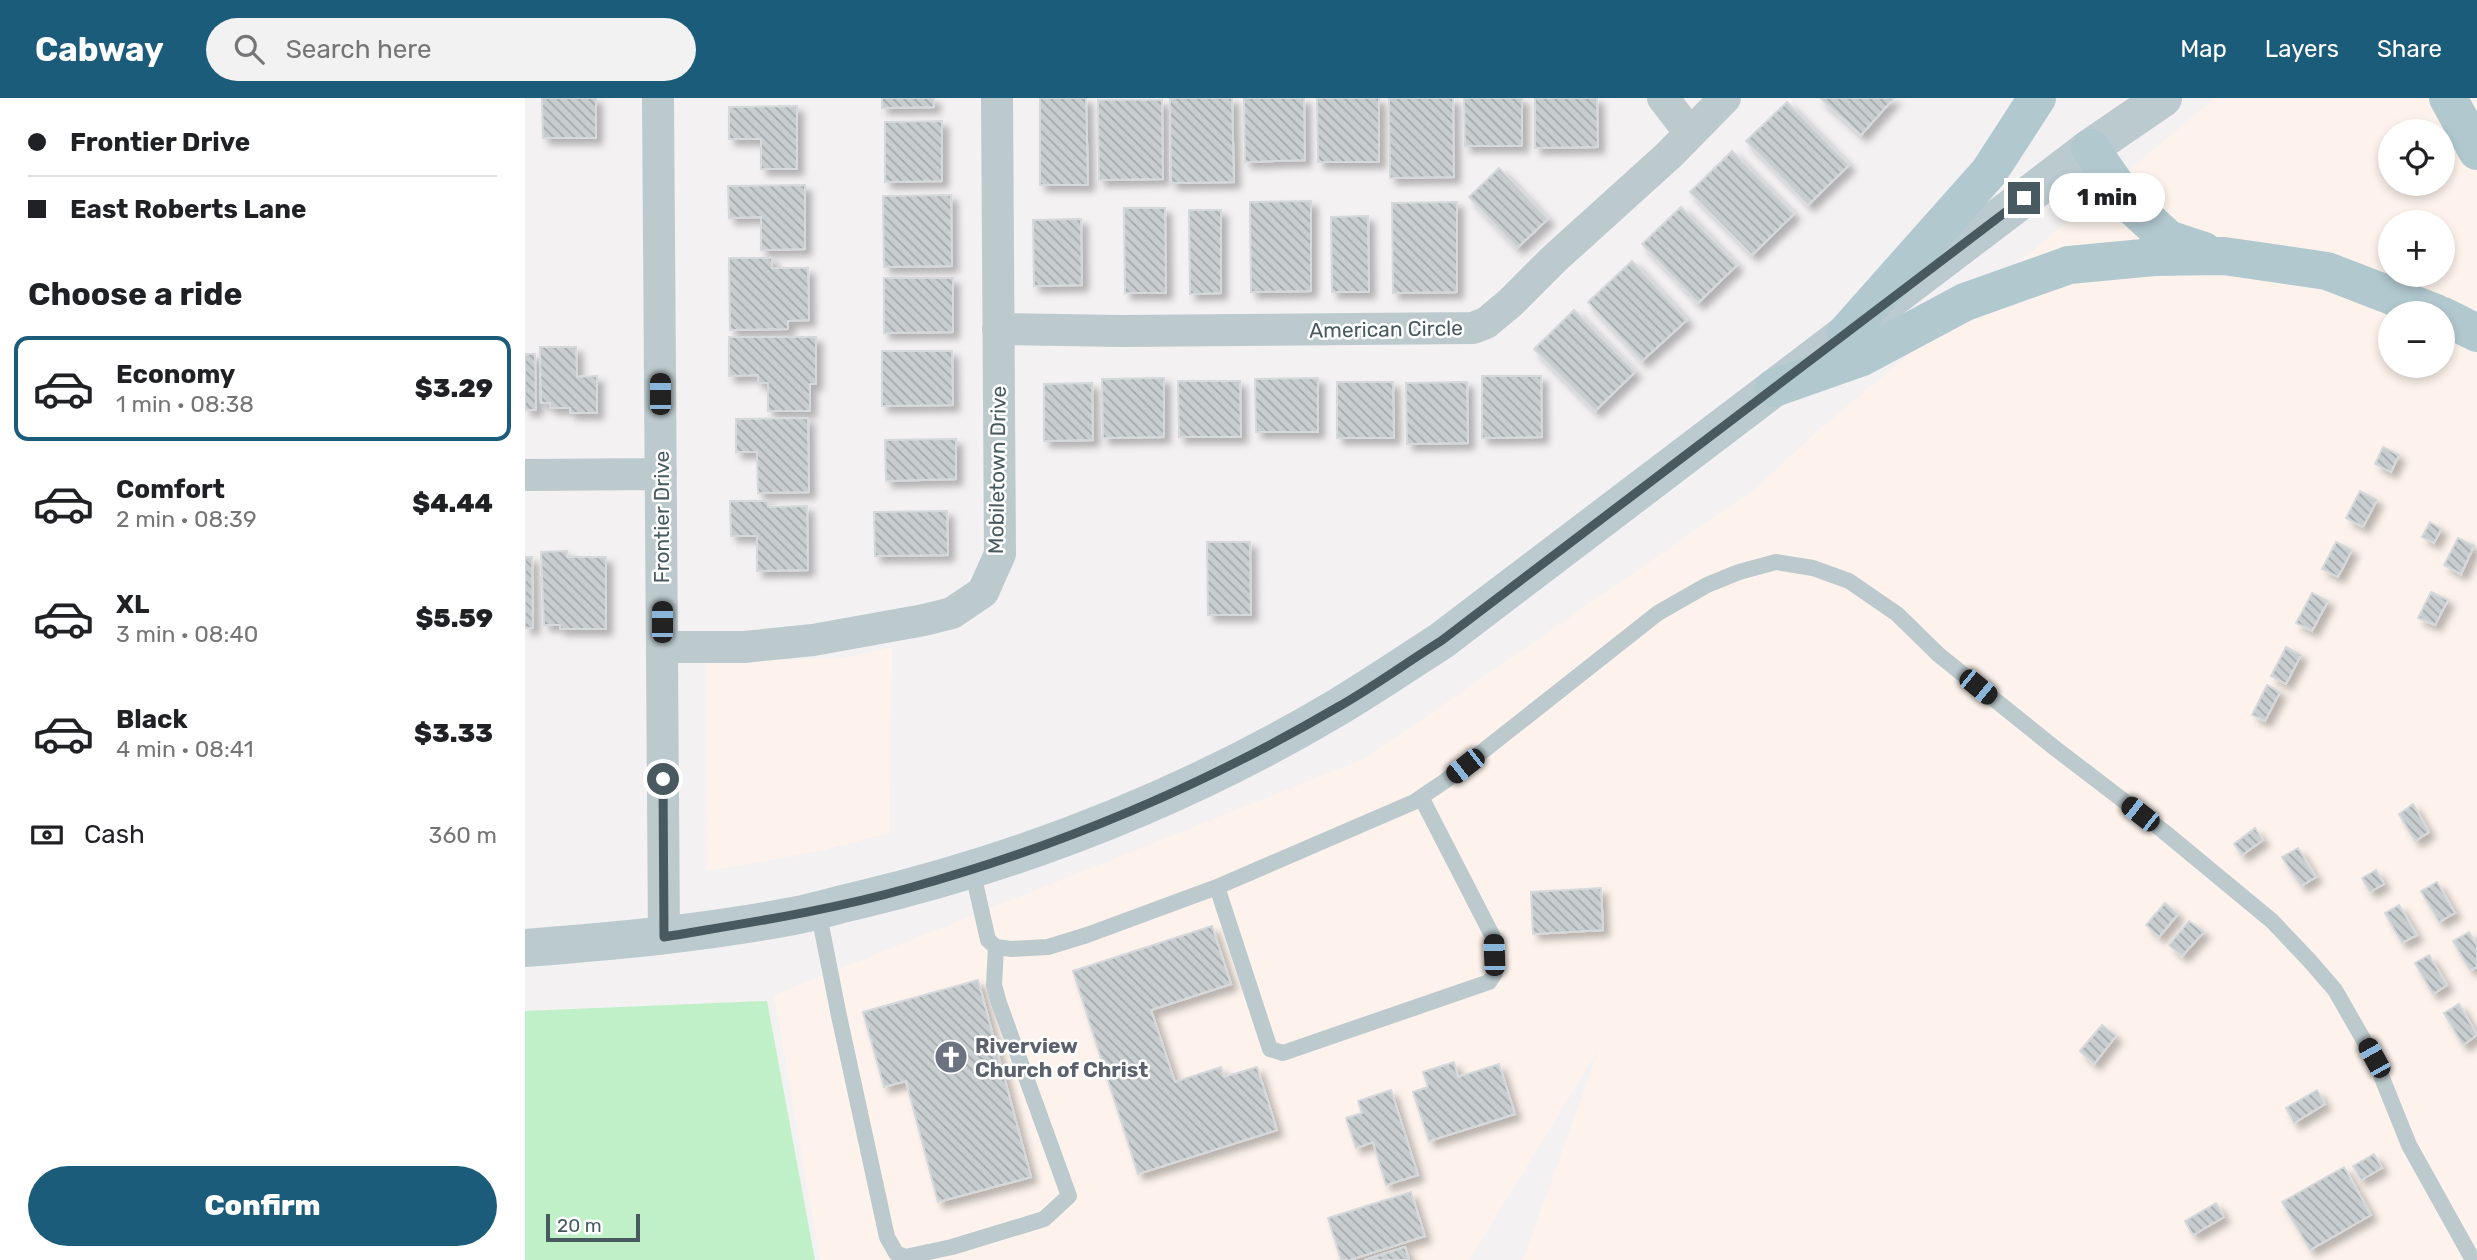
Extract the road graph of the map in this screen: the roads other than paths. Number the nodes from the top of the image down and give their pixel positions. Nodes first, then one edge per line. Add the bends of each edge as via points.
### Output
1 (658, 98) edge
2 (997, 98) edge
3 (1663, 98) edge
4 (1724, 98) edge
5 (2037, 98) edge
6 (2163, 98) edge
7 (2448, 98) edge
8 (1690, 134) junction
9 (2090, 148) junction
10 (2477, 151) edge
11 (2224, 256) junction
12 (2406, 301) edge
13 (2455, 322) edge
14 (998, 329) junction
15 (1846, 333) junction
16 (2477, 333) edge
17 (1774, 388) junction
18 (661, 474) junction
19 (525, 475) edge
20 (662, 647) junction
21 (1421, 797) junction
22 (972, 869) junction
23 (1217, 887) junction
24 (818, 910) junction
25 (664, 937) junction
26 (996, 947) junction
27 (525, 948) edge
28 (2473, 1260) edge

1 - 18 street, Frontier Drive
2 - 14 street, Mobiletown Drive
3 - 8 street
4 - 8 street, American Circle
5 - 15 main road via 1989,172
6 - 9 main road
7 - 10 main road
8 - 14 street, American Circle via 1510,303 1473,328
9 - 11 main road via 2127,201 2168,239
9 - 15 main road
11 - 12 main road via 2327,271
11 - 17 main road via 2069,265 1965,302 1862,357
13 - 16 main road
14 - 20 street, Mobiletown Drive via 1000,554 983,592 952,613 813,640 744,647
15 - 17 main road
17 - 22 main road via 1441,641 1338,707 1231,765 1121,816
18 - 19 street
18 - 20 street, Frontier Drive
20 - 25 street, Frontier Drive
21 - 23 lane
21 - 23 lane via 1493,937 1495,972 1489,982 1283,1054 1270,1049
21 - 28 lane via 1658,613 1707,585 1776,562 1849,580 2162,830 2272,921 2309,960 2335,990 2369,1049 2409,1145
22 - 24 main road
22 - 26 lane via 988,940
23 - 26 lane via 1048,947
24 - 25 main road
24 - 26 lane via 887,1237 896,1253 905,1257 1044,1219 1069,1196 999,1003 994,985
25 - 27 main road

